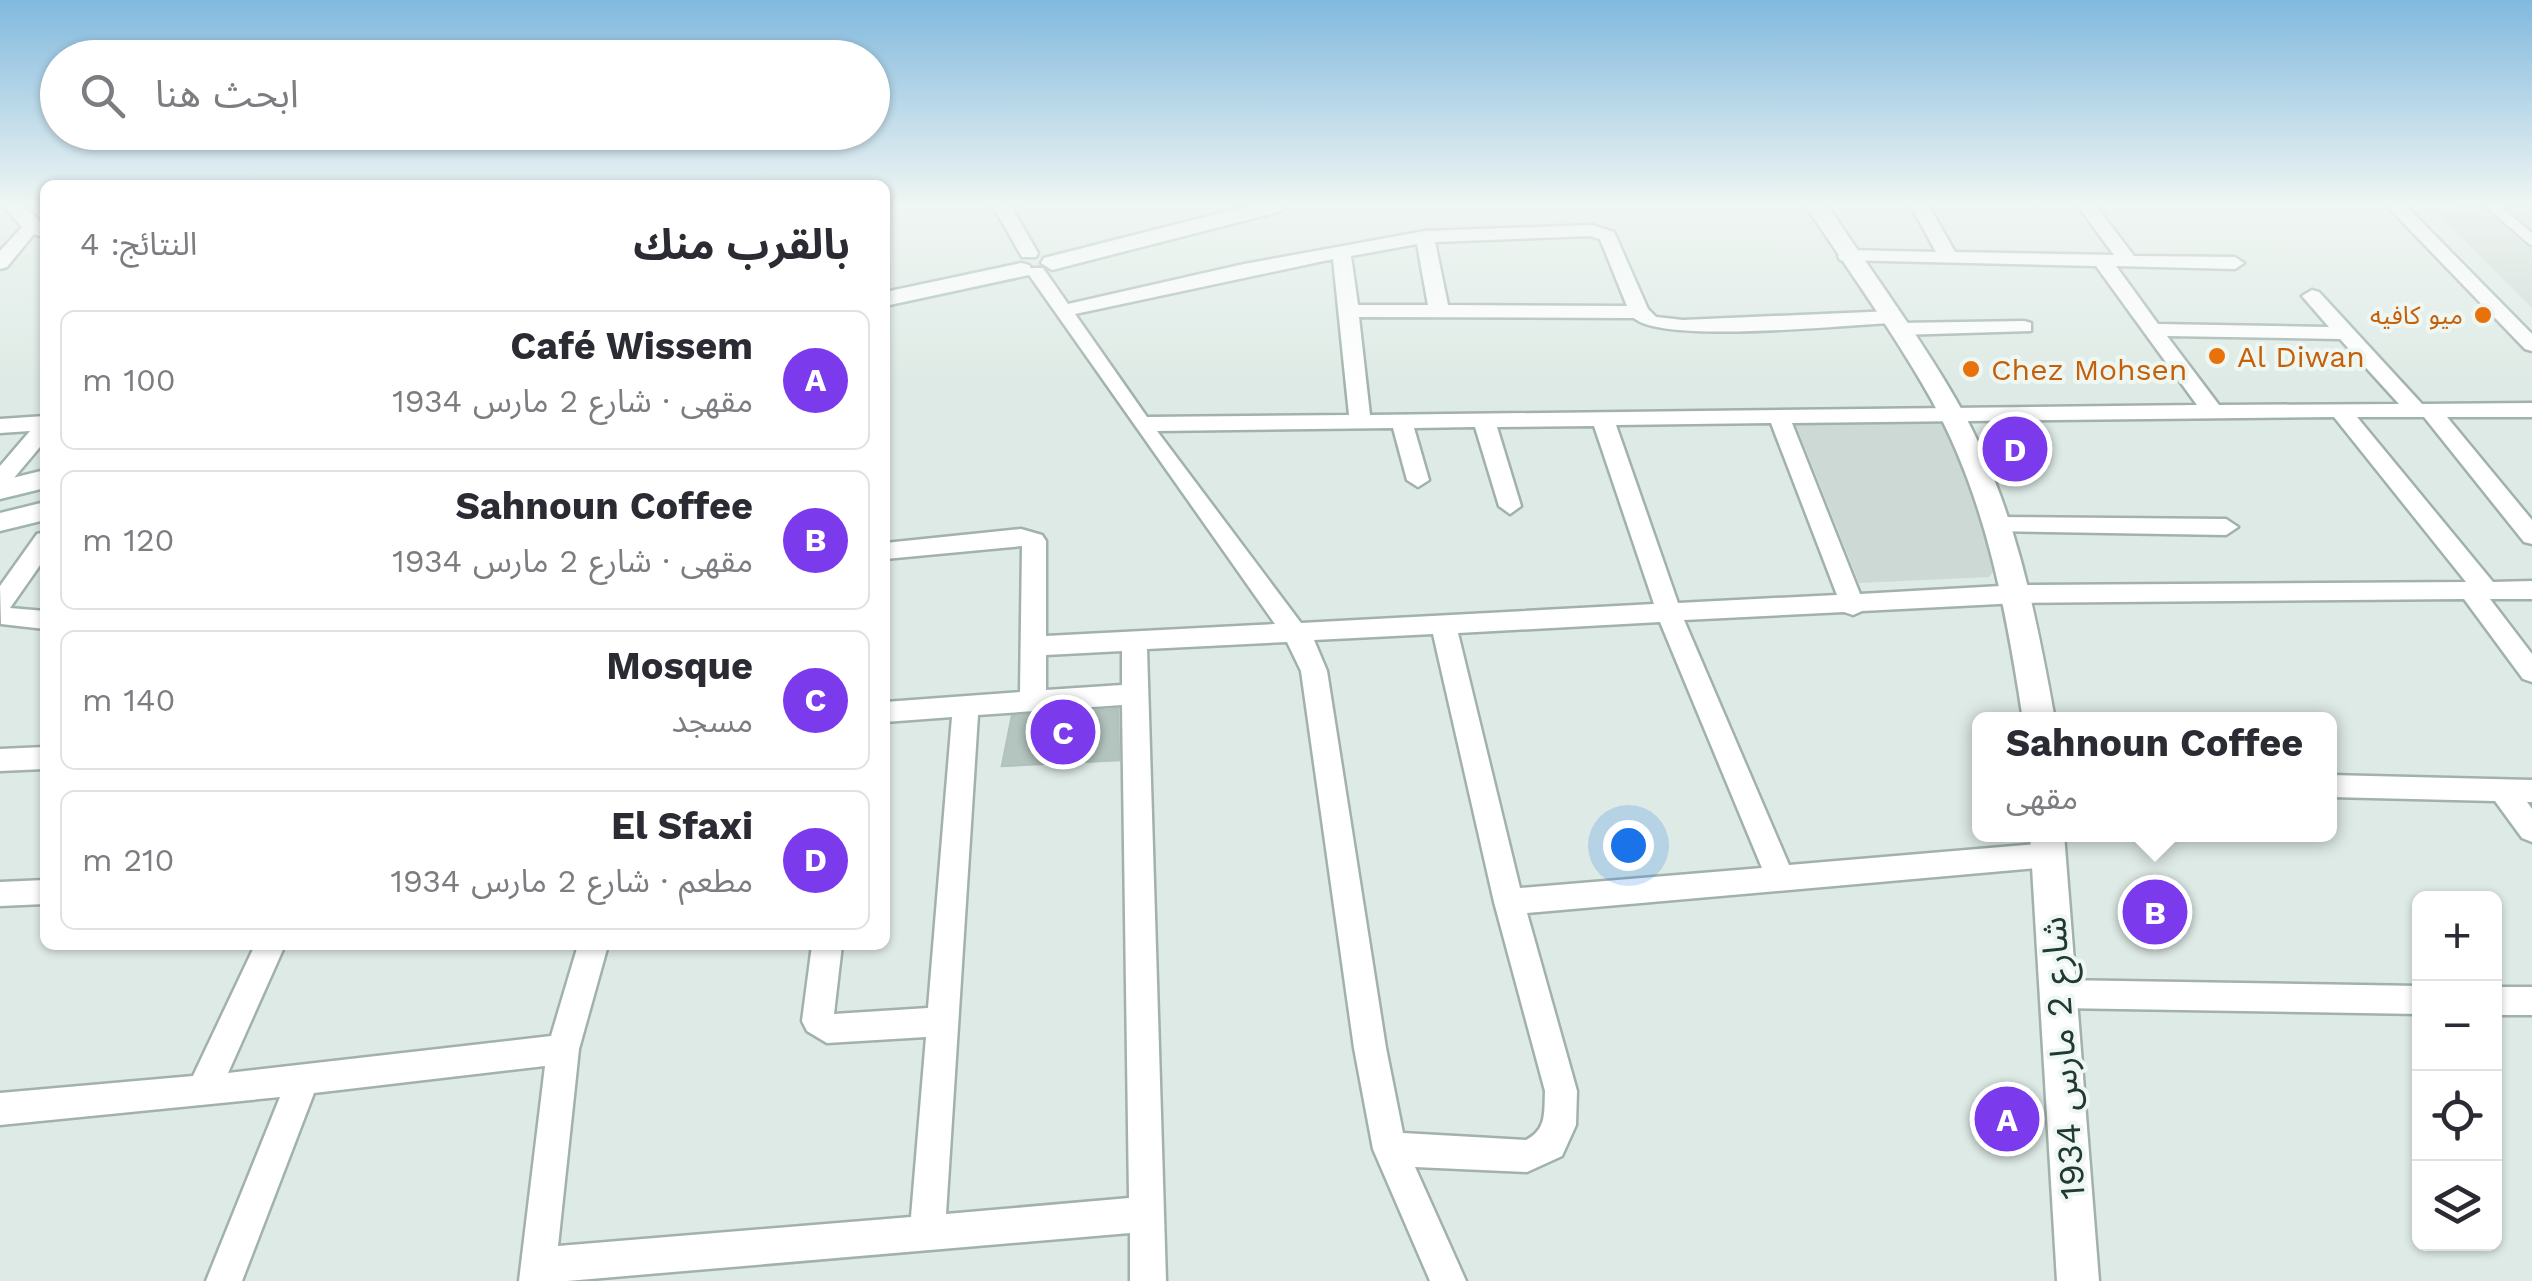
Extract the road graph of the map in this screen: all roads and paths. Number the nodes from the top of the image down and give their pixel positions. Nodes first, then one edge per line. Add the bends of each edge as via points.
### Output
1 (1011, 266) edge
2 (1018, 266) edge
3 (1036, 266) edge
4 (1279, 266) edge
5 (1343, 266) edge
6 (1430, 266) edge
7 (1620, 266) edge
8 (1854, 266) edge
9 (2105, 266) edge
10 (2454, 266) edge
11 (890, 286) edge
12 (2312, 296) dead end
13 (890, 298) edge
14 (1066, 310) junction
15 (1349, 311) junction
16 (1439, 311) junction
17 (1639, 312) junction
18 (1896, 323) junction
19 (2024, 327) dead end
20 (2152, 330) junction
21 (2346, 333) junction
22 (2532, 345) edge
23 (2423, 410) junction
24 (2532, 410) edge
25 (2212, 411) junction
26 (2340, 411) junction
27 (1950, 412) junction
28 (1780, 419) junction
29 (1603, 420) junction
30 (1484, 421) junction
31 (1360, 422) junction
32 (1402, 422) junction
33 (1141, 424) junction
34 (40, 425) edge
35 (0, 426) edge
36 (40, 431) edge
37 (0, 480) edge
38 (40, 480) edge
39 (1418, 480) dead end
40 (0, 490) edge
41 (1510, 506) dead end
42 (40, 512) edge
43 (0, 522) edge
44 (1996, 526) junction
45 (2226, 527) dead end
46 (2532, 536) edge
47 (40, 547) edge
48 (890, 550) edge
49 (2478, 590) junction
50 (2532, 590) edge
51 (2018, 594) junction
52 (0, 604) edge
53 (1853, 606) junction
54 (0, 613) edge
55 (1670, 616) junction
56 (40, 620) edge
57 (1444, 627) junction
58 (1296, 634) junction
59 (1134, 640) junction
60 (1035, 646) junction
61 (2532, 672) edge
62 (1134, 694) junction
63 (1034, 699) junction
64 (966, 706) junction
65 (890, 712) edge
66 (2038, 712) edge
67 (40, 758) edge
68 (0, 760) edge
69 (2337, 786) edge
70 (2518, 791) edge
71 (2532, 830) edge
72 (2048, 845) edge
73 (1780, 877) junction
74 (40, 892) edge
75 (0, 894) edge
76 (1508, 902) junction
77 (268, 950) edge
78 (592, 950) edge
79 (826, 950) edge
80 (2059, 994) junction
81 (2412, 1000) edge
82 (2502, 1001) edge
83 (2532, 1002) edge
84 (945, 1021) junction
85 (563, 1048) junction
86 (303, 1080) junction
87 (203, 1091) junction
88 (0, 1109) edge
89 (1390, 1149) junction
90 (1148, 1214) junction
91 (927, 1234) junction
92 (537, 1274) edge
93 (224, 1281) edge
94 (1148, 1281) edge
95 (1448, 1281) edge
96 (2078, 1281) edge

1 - 11 street
2 - 13 street
3 - 14 street
4 - 14 street
5 - 15 street
6 - 16 street
7 - 17 street
8 - 18 street
9 - 20 street
10 - 22 street
12 - 21 street
14 - 33 street
15 - 16 street
15 - 31 street
16 - 17 street
17 - 18 street via 1650,322 1683,326
18 - 19 street
18 - 27 street
20 - 21 street
20 - 25 street
21 - 23 street
23 - 24 street
23 - 26 street
23 - 46 street
25 - 26 street
25 - 27 street
26 - 49 street
27 - 28 street
27 - 44 street
28 - 29 street
28 - 53 street
29 - 30 street
29 - 55 street
30 - 32 street
30 - 41 street
31 - 32 street
31 - 33 street
32 - 39 street
33 - 58 street
34 - 35 street
36 - 37 street
38 - 40 street
42 - 43 street
44 - 45 street
44 - 51 street
47 - 52 street
48 - 60 street via 1034,540
49 - 50 street
49 - 51 street
49 - 61 street
51 - 53 street
51 - 66 street
53 - 55 street
54 - 56 street
55 - 57 street
55 - 73 street
57 - 58 street
57 - 76 street
58 - 59 street
58 - 89 street via 1314,671
59 - 60 street
59 - 62 street
60 - 63 street
62 - 63 street
62 - 90 street
63 - 64 street
64 - 65 street
64 - 84 street
67 - 68 street
69 - 70 street
70 - 71 street
72 - 73 street
72 - 80 street, شارع 2 مارس 1934
73 - 76 street
74 - 75 street
76 - 89 street via 1561,1091 1560,1126 1550,1145 1528,1156
77 - 87 street
78 - 85 street
79 - 84 street via 818,1021 827,1030
80 - 81 street
80 - 96 street, شارع 2 مارس 1934
82 - 83 street
84 - 91 street
85 - 86 street
85 - 92 street
86 - 87 street
86 - 93 street
87 - 88 street
89 - 95 street
90 - 91 street
90 - 94 street
91 - 92 street

